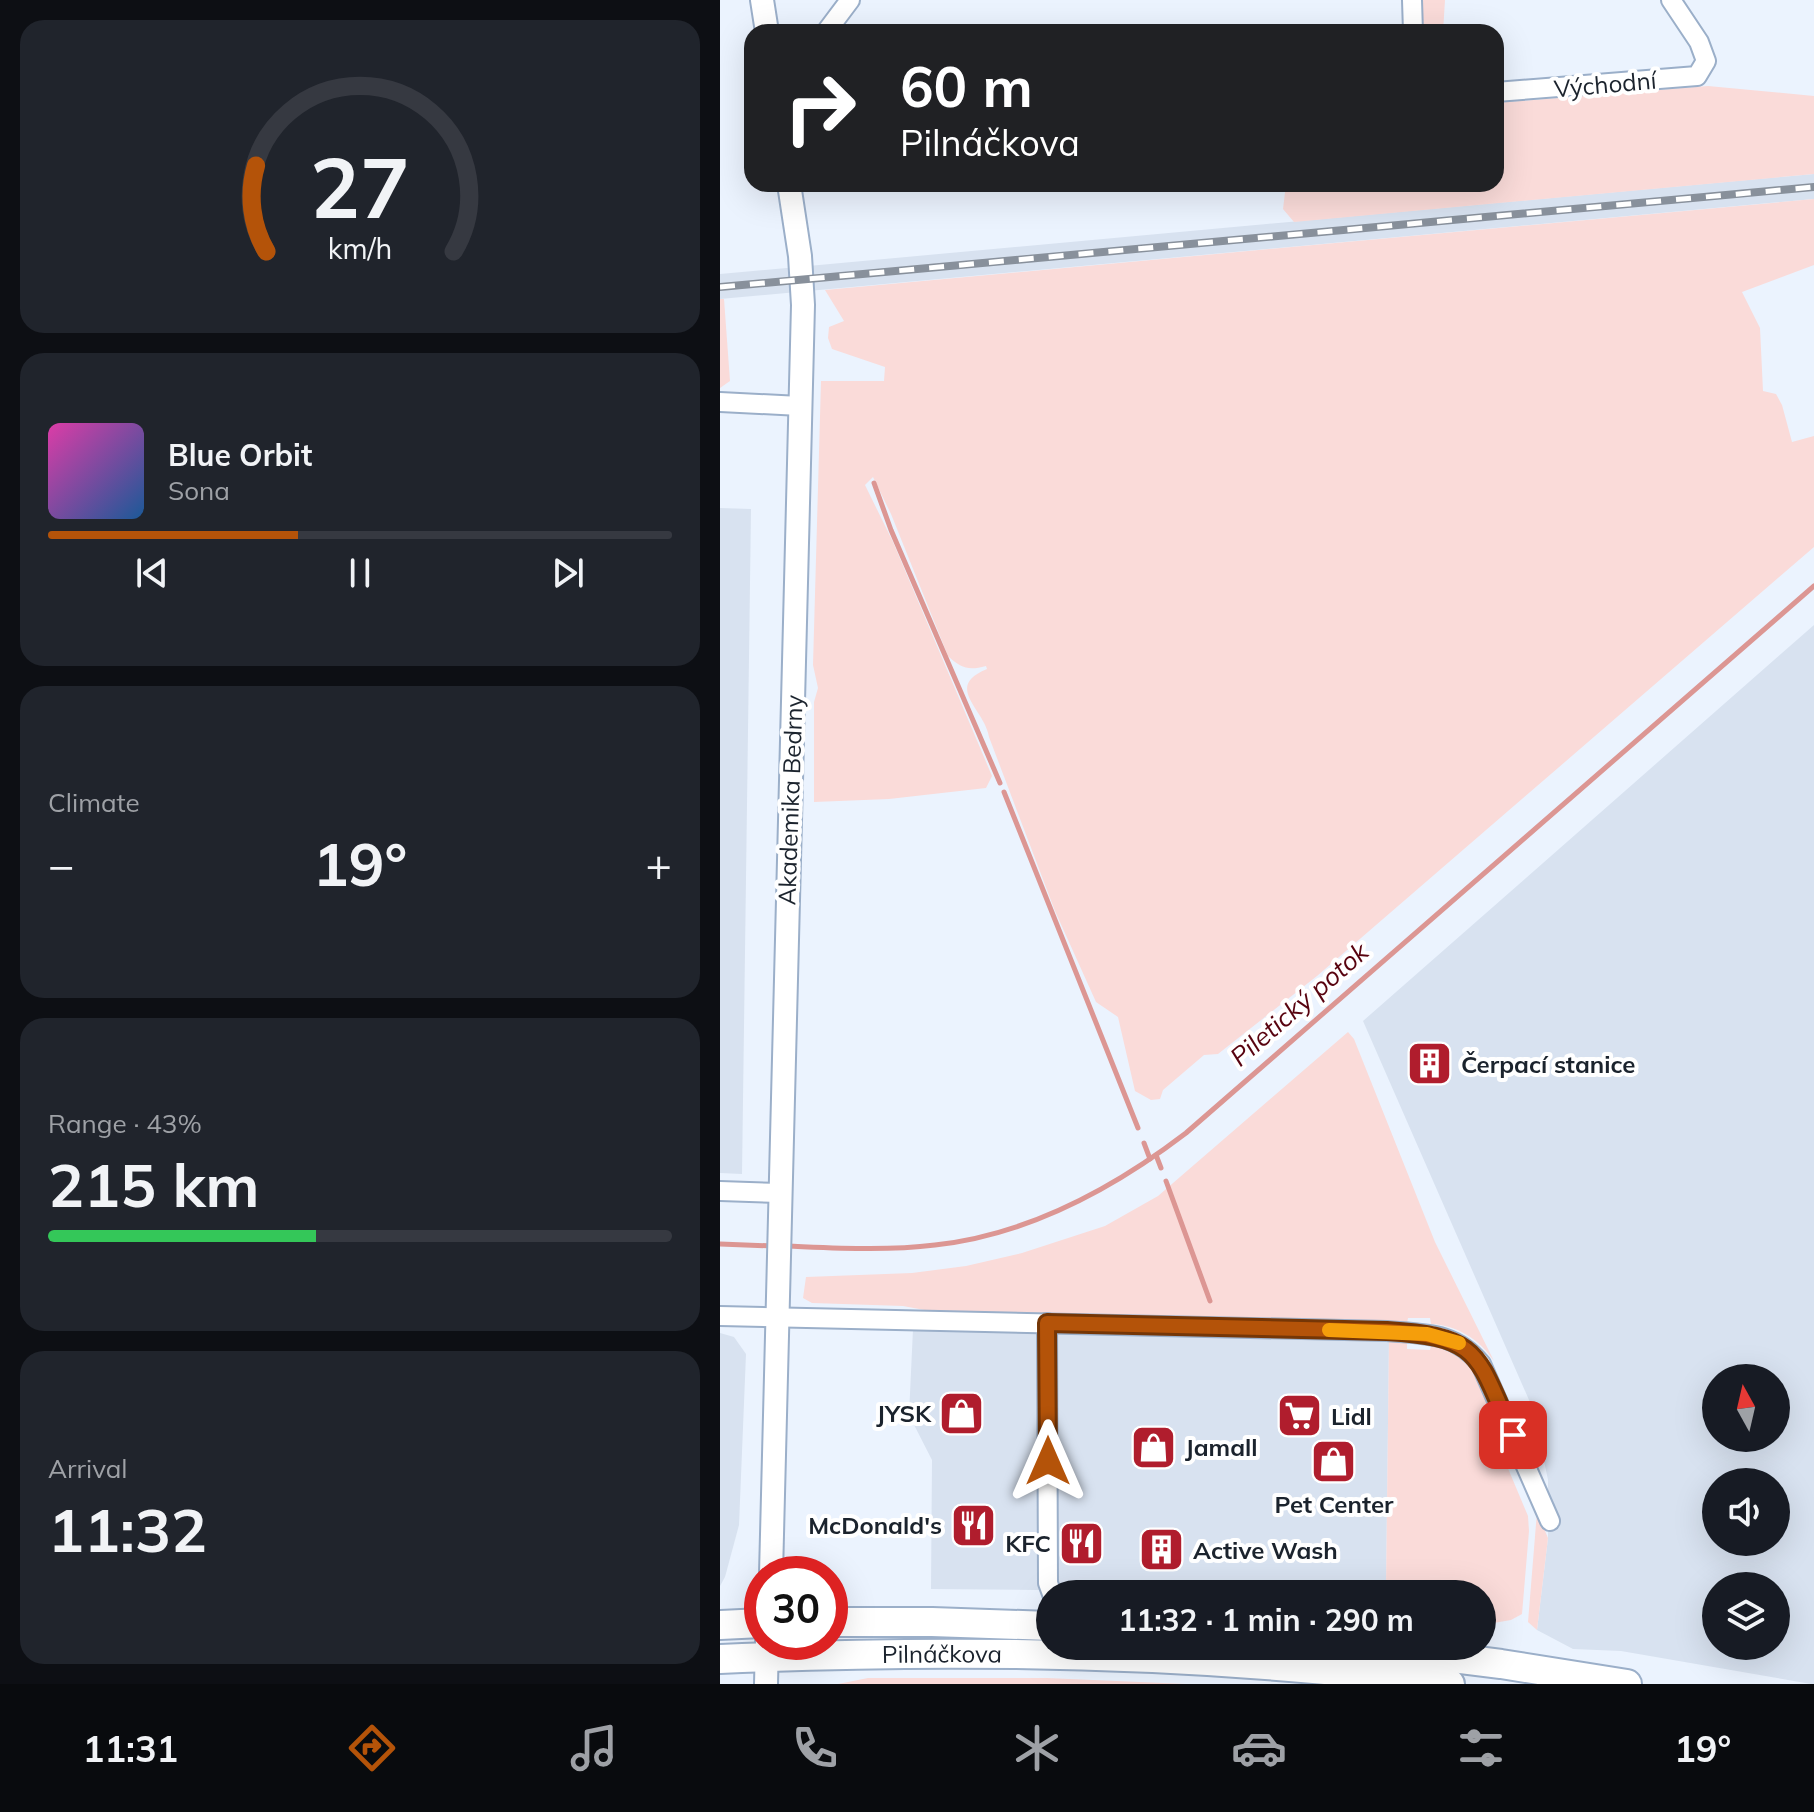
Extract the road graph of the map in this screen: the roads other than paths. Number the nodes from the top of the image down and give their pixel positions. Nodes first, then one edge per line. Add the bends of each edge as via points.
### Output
1 (762, 0) edge
2 (850, 0) edge
3 (1412, 0) edge
4 (1671, 0) edge
5 (766, 24) edge
6 (832, 24) edge
7 (1412, 24) edge
8 (1504, 91) edge
9 (790, 192) edge
10 (720, 402) edge
11 (800, 406) junction
12 (720, 1191) edge
13 (780, 1193) junction
14 (720, 1316) edge
15 (776, 1317) junction
16 (1047, 1323) junction
17 (1550, 1521) dead end
18 (771, 1556) edge
19 (1048, 1580) edge
20 (848, 1622) edge
21 (744, 1624) edge
22 (720, 1625) edge
23 (1036, 1626) edge
24 (720, 1659) edge
25 (1469, 1660) edge
26 (767, 1661) edge
27 (1450, 1684) edge
28 (1627, 1684) edge

1 - 5 street
2 - 6 street
3 - 7 street
4 - 8 street, Východní via 1706,61 1697,76
9 - 11 street, Akademika Bedrny via 803,287
10 - 11 street
11 - 13 street, Akademika Bedrny
12 - 13 street
13 - 15 street, Akademika Bedrny
14 - 15 street
15 - 16 street
15 - 18 street, Akademika Bedrny
16 - 17 street via 1387,1331 1451,1339 1481,1364
16 - 19 street
20 - 23 main road, Pilnáčkova
21 - 22 main road
24 - 26 main road, Pilnáčkova
25 - 28 main road
26 - 27 main road, Pilnáčkova via 965,1651 1055,1653 1256,1664

